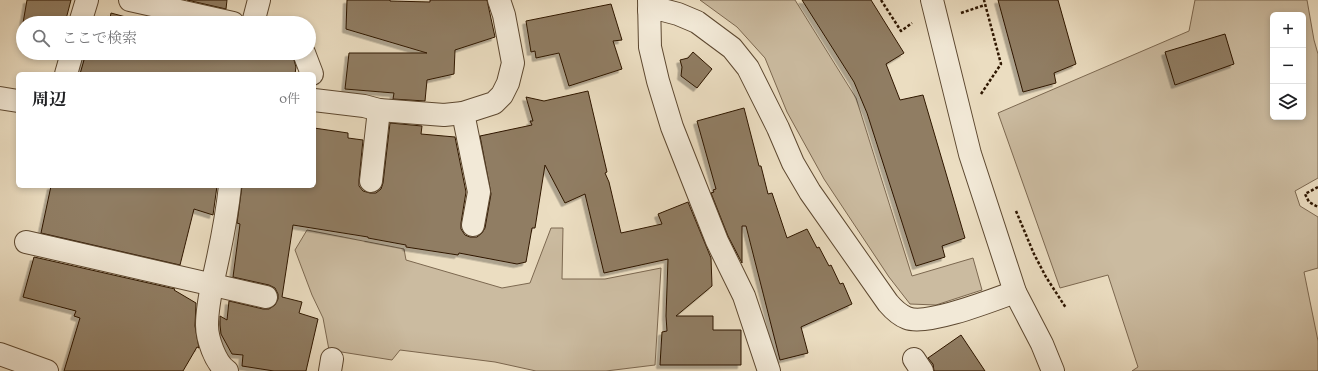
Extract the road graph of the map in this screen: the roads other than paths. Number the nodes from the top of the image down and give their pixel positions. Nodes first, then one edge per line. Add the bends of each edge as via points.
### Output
1 (87, 0) edge
2 (130, 0) edge
3 (259, 0) edge
4 (499, 0) edge
5 (649, 5) edge
6 (933, 5) edge
7 (198, 7) edge
8 (82, 16) edge
9 (218, 16) edge
10 (255, 16) edge
11 (70, 60) edge
12 (307, 60) edge
13 (67, 72) edge
14 (311, 72) edge
15 (316, 94) edge
16 (0, 98) edge
17 (16, 101) edge
18 (380, 110) junction
19 (463, 113) junction
20 (371, 181) dead end
21 (230, 188) edge
22 (473, 225) dead end
23 (26, 242) dead end
24 (212, 286) junction
25 (1015, 292) junction
26 (266, 297) dead end
27 (0, 354) edge
28 (222, 370) edge
29 (47, 371) edge
30 (769, 371) edge
31 (1053, 371) edge

1 - 8 street
2 - 7 street
3 - 10 street
4 - 19 street via 513,63 508,83 494,103
5 - 25 street via 697,22 732,48 748,68 793,163 810,192 897,313 908,319 936,318
5 - 30 street via 650,47 672,127 717,241 744,296
6 - 25 street via 970,154
7 - 9 street
11 - 13 street
12 - 14 street
15 - 18 street
16 - 17 street
18 - 19 street via 444,115
18 - 20 street
19 - 22 street via 479,192
21 - 24 street
23 - 24 street
24 - 26 street
24 - 28 street via 207,326 210,345
25 - 31 street
27 - 29 street

